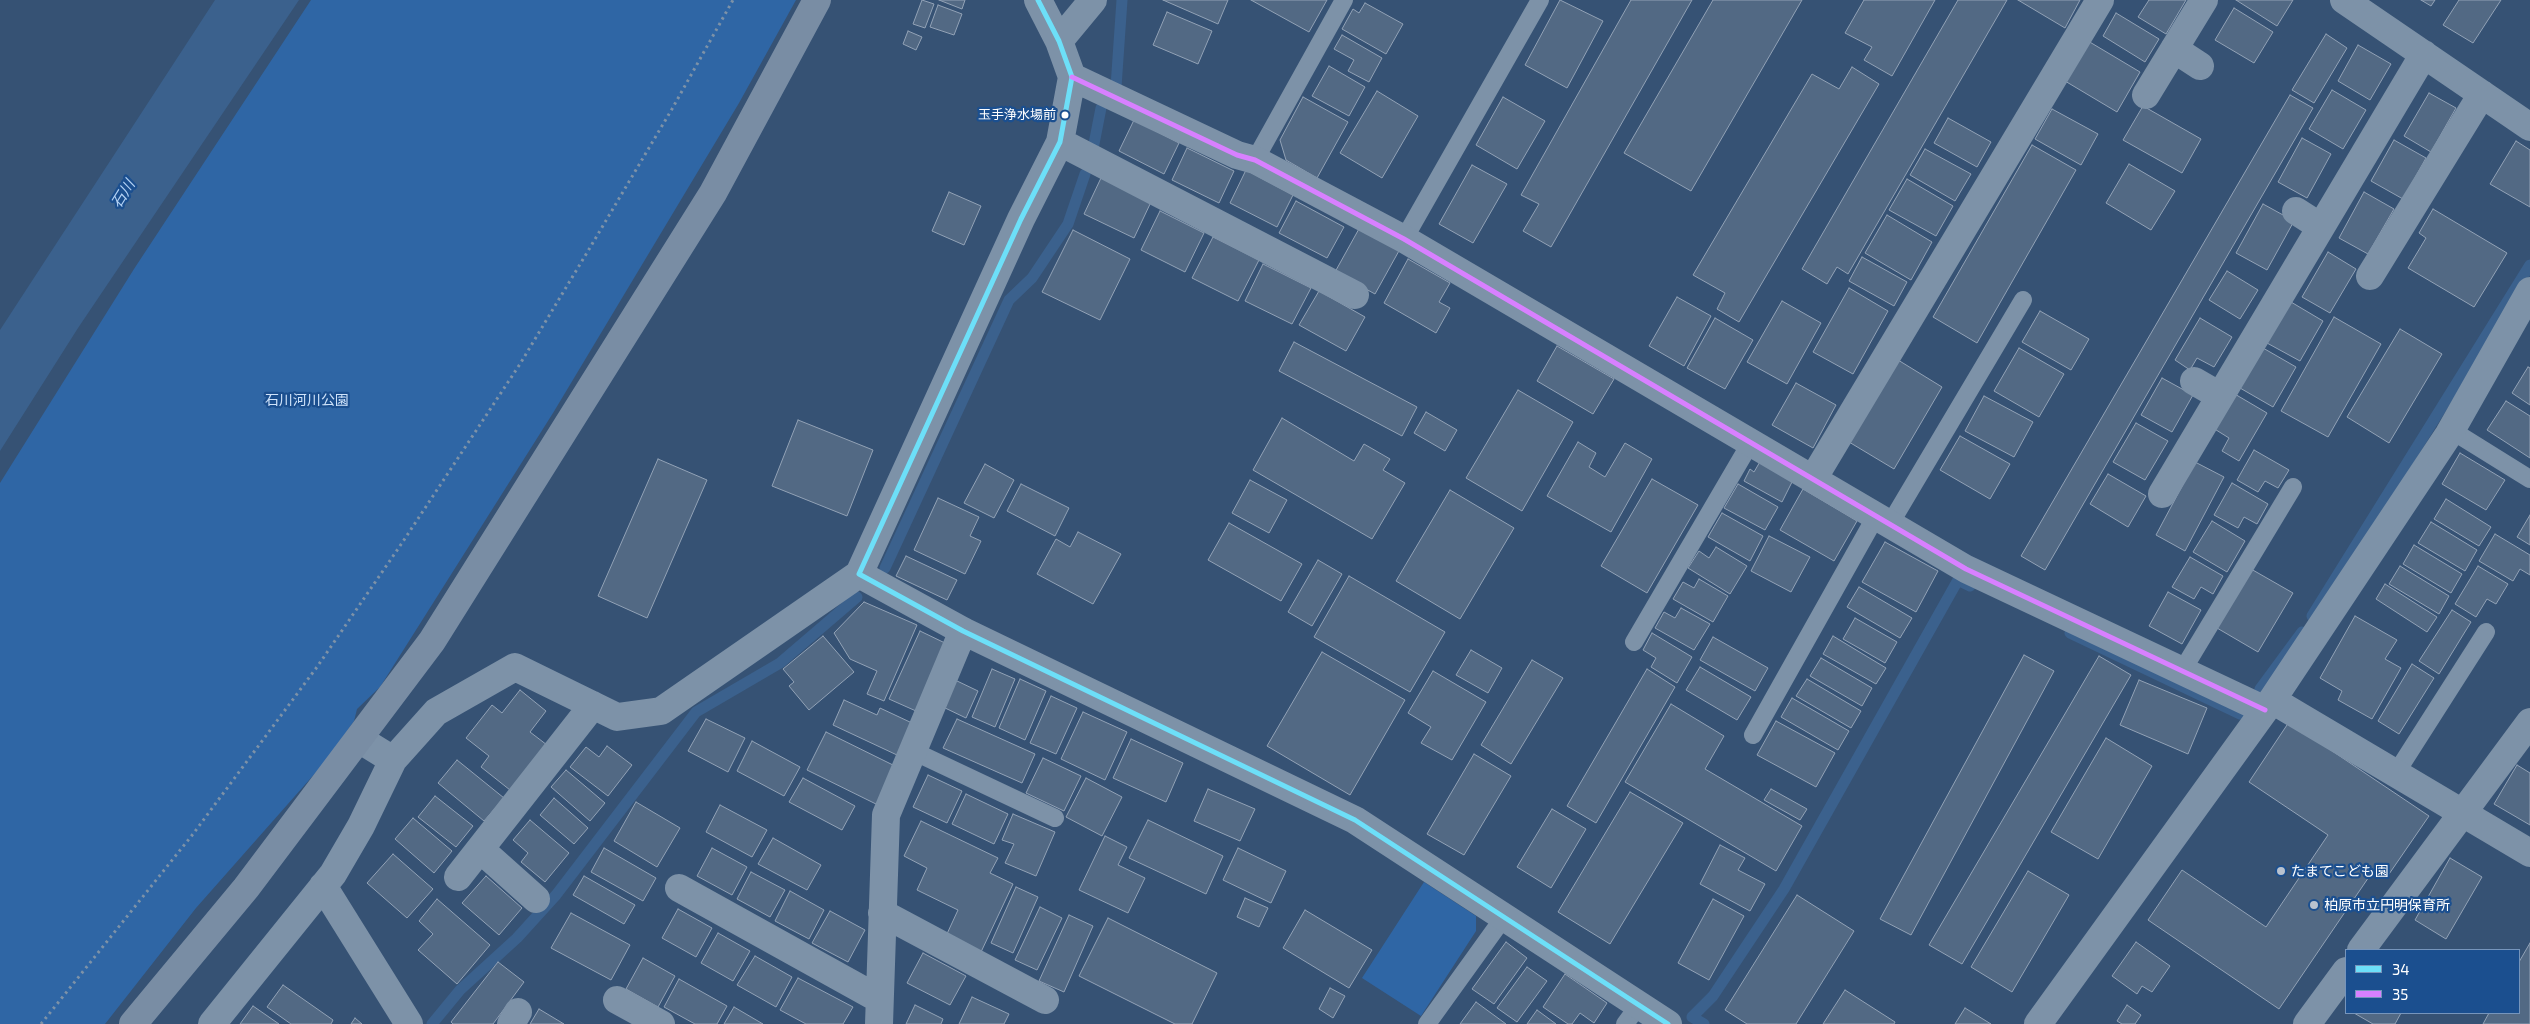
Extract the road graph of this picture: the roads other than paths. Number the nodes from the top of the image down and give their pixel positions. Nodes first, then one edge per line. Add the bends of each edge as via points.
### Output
1 (817, 0) edge
2 (1038, 0) edge
3 (1093, 0) edge
4 (1344, 0) edge
5 (1540, 0) edge
6 (2100, 0) edge
7 (2204, 0) edge
8 (2344, 0) edge
9 (1059, 41) junction
10 (2174, 49) junction
11 (2424, 54) junction
12 (2200, 66) dead end
13 (1072, 77) junction
14 (2482, 94) junction
15 (2146, 95) dead end
16 (2530, 127) edge
17 (1060, 142) junction
18 (1256, 160) junction
19 (2296, 211) dead end
20 (2321, 227) junction
21 (1404, 239) junction
22 (2370, 276) dead end
23 (2530, 291) edge
24 (1355, 295) dead end
25 (2022, 300) dead end
26 (2194, 381) dead end
27 (2220, 396) junction
28 (2451, 430) junction
29 (1750, 442) junction
30 (1813, 479) junction
31 (2530, 479) edge
32 (2293, 487) dead end
33 (2162, 494) dead end
34 (1883, 520) junction
35 (859, 574) junction
36 (963, 630) junction
37 (2486, 632) dead end
38 (1634, 642) dead end
39 (2182, 671) junction
40 (593, 705) junction
41 (2269, 705) junction
42 (2530, 722) edge
43 (1753, 735) dead end
44 (359, 739) junction
45 (913, 751) junction
46 (393, 760) junction
47 (2396, 773) junction
48 (2464, 812) junction
49 (1055, 818) dead end
50 (480, 849) junction
51 (2530, 853) edge
52 (458, 878) dead end
53 (323, 886) junction
54 (679, 888) dead end
55 (536, 899) dead end
56 (882, 913) junction
57 (1504, 917) junction
58 (2362, 949) edge
59 (2345, 972) edge
60 (616, 1000) dead end
61 (1045, 1000) dead end
62 (879, 1012) edge
63 (1632, 1014) edge
64 (133, 1024) edge
65 (212, 1024) edge
66 (409, 1024) edge
67 (661, 1024) edge
68 (1427, 1024) edge
69 (1668, 1024) edge
70 (2038, 1024) edge
71 (2307, 1024) edge

1 - 44 street via 713,193 432,641
2 - 9 street
3 - 9 street
4 - 18 lane
5 - 21 lane
6 - 30 street
7 - 10 street
8 - 11 street
9 - 13 street
10 - 12 street
10 - 15 street
11 - 14 street
11 - 20 street
13 - 17 street
13 - 18 street via 1237,155
14 - 16 street
14 - 22 street
17 - 24 street
17 - 35 street via 1021,219
18 - 21 street
19 - 20 street
20 - 27 street
21 - 29 street
23 - 28 street
25 - 34 lane
26 - 27 street
27 - 33 street
28 - 31 lane
28 - 41 street
29 - 30 street
29 - 38 lane
30 - 34 street
32 - 39 lane
34 - 39 street via 1966,568
34 - 43 lane
35 - 36 street
35 - 40 street via 661,711 617,717
36 - 45 street
36 - 57 street via 1355,820
37 - 47 lane
39 - 41 street
40 - 46 street via 515,667 436,712
40 - 50 street
41 - 47 street
41 - 70 street
42 - 48 street
44 - 46 street
44 - 64 street via 246,888
45 - 49 lane
45 - 56 street via 886,815
46 - 53 street via 361,826
47 - 48 street
48 - 51 street
48 - 58 street
50 - 52 street
50 - 55 street
53 - 65 street
53 - 66 street
54 - 62 street
56 - 61 street
56 - 62 street
57 - 63 street
57 - 68 lane
59 - 71 street
60 - 67 street
63 - 69 street

